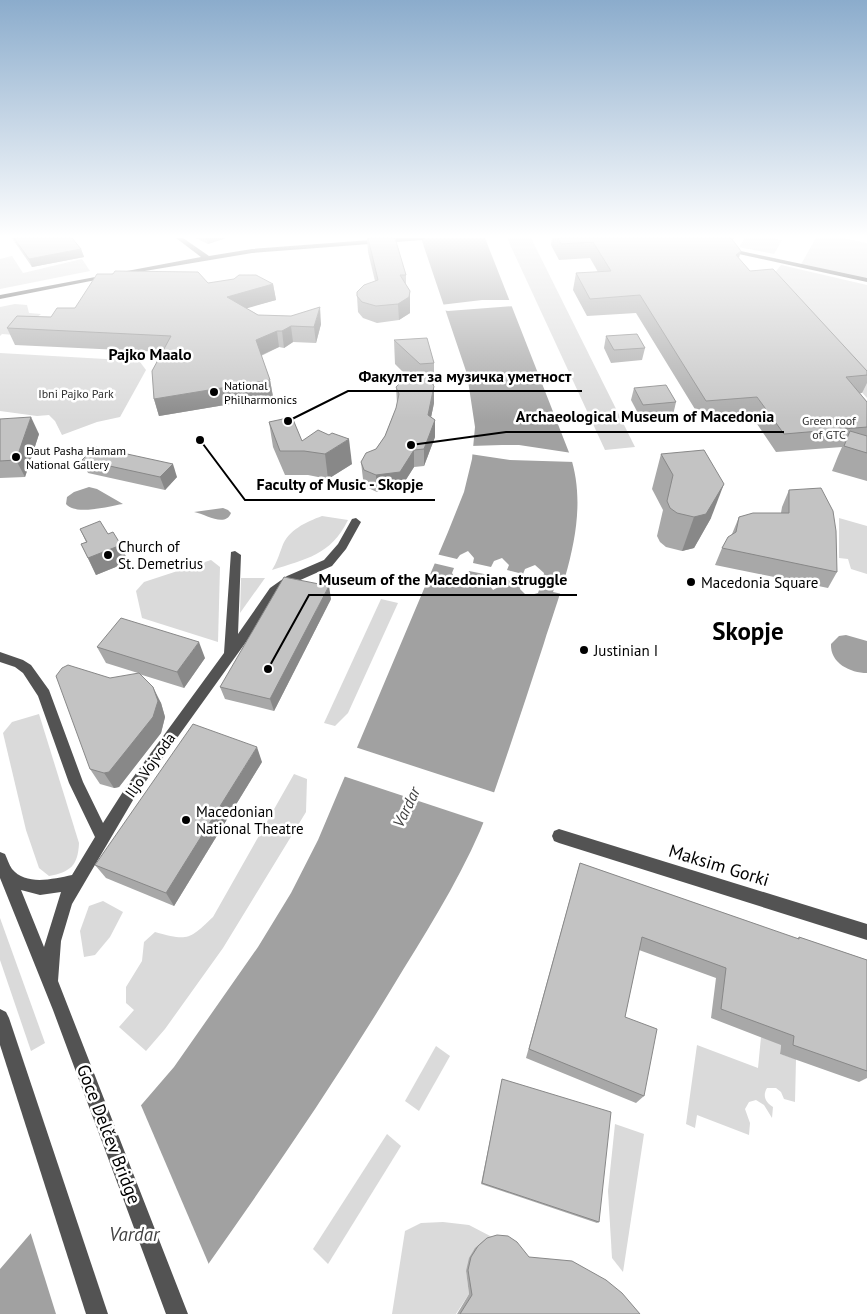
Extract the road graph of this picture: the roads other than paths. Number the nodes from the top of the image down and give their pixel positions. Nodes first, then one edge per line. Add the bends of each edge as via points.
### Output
1 (356, 522) dead end
2 (235, 555) dead end
3 (230, 654) junction
4 (0, 657) edge
5 (102, 836) junction
6 (559, 836) dead end
7 (3, 866) edge
8 (78, 881) junction
9 (867, 932) edge
10 (50, 983) junction
11 (0, 1018) edge
12 (4, 1043) edge
13 (97, 1314) edge
14 (177, 1314) edge

1 - 3 street, Iljo Vojvoda via 332,559 273,592
2 - 3 street
3 - 5 street, Iljo Vojvoda
4 - 5 street via 27,669 40,688 76,783
5 - 8 street, Iljo Vojvoda
6 - 9 street, Maksim Gorki
7 - 8 street via 18,882 33,888
7 - 10 street, Goce Delčev Bridge
8 - 10 street, Iljo Vojvoda via 65,901 53,941
10 - 14 street, Goce Delčev Bridge
11 - 12 street
12 - 13 street

